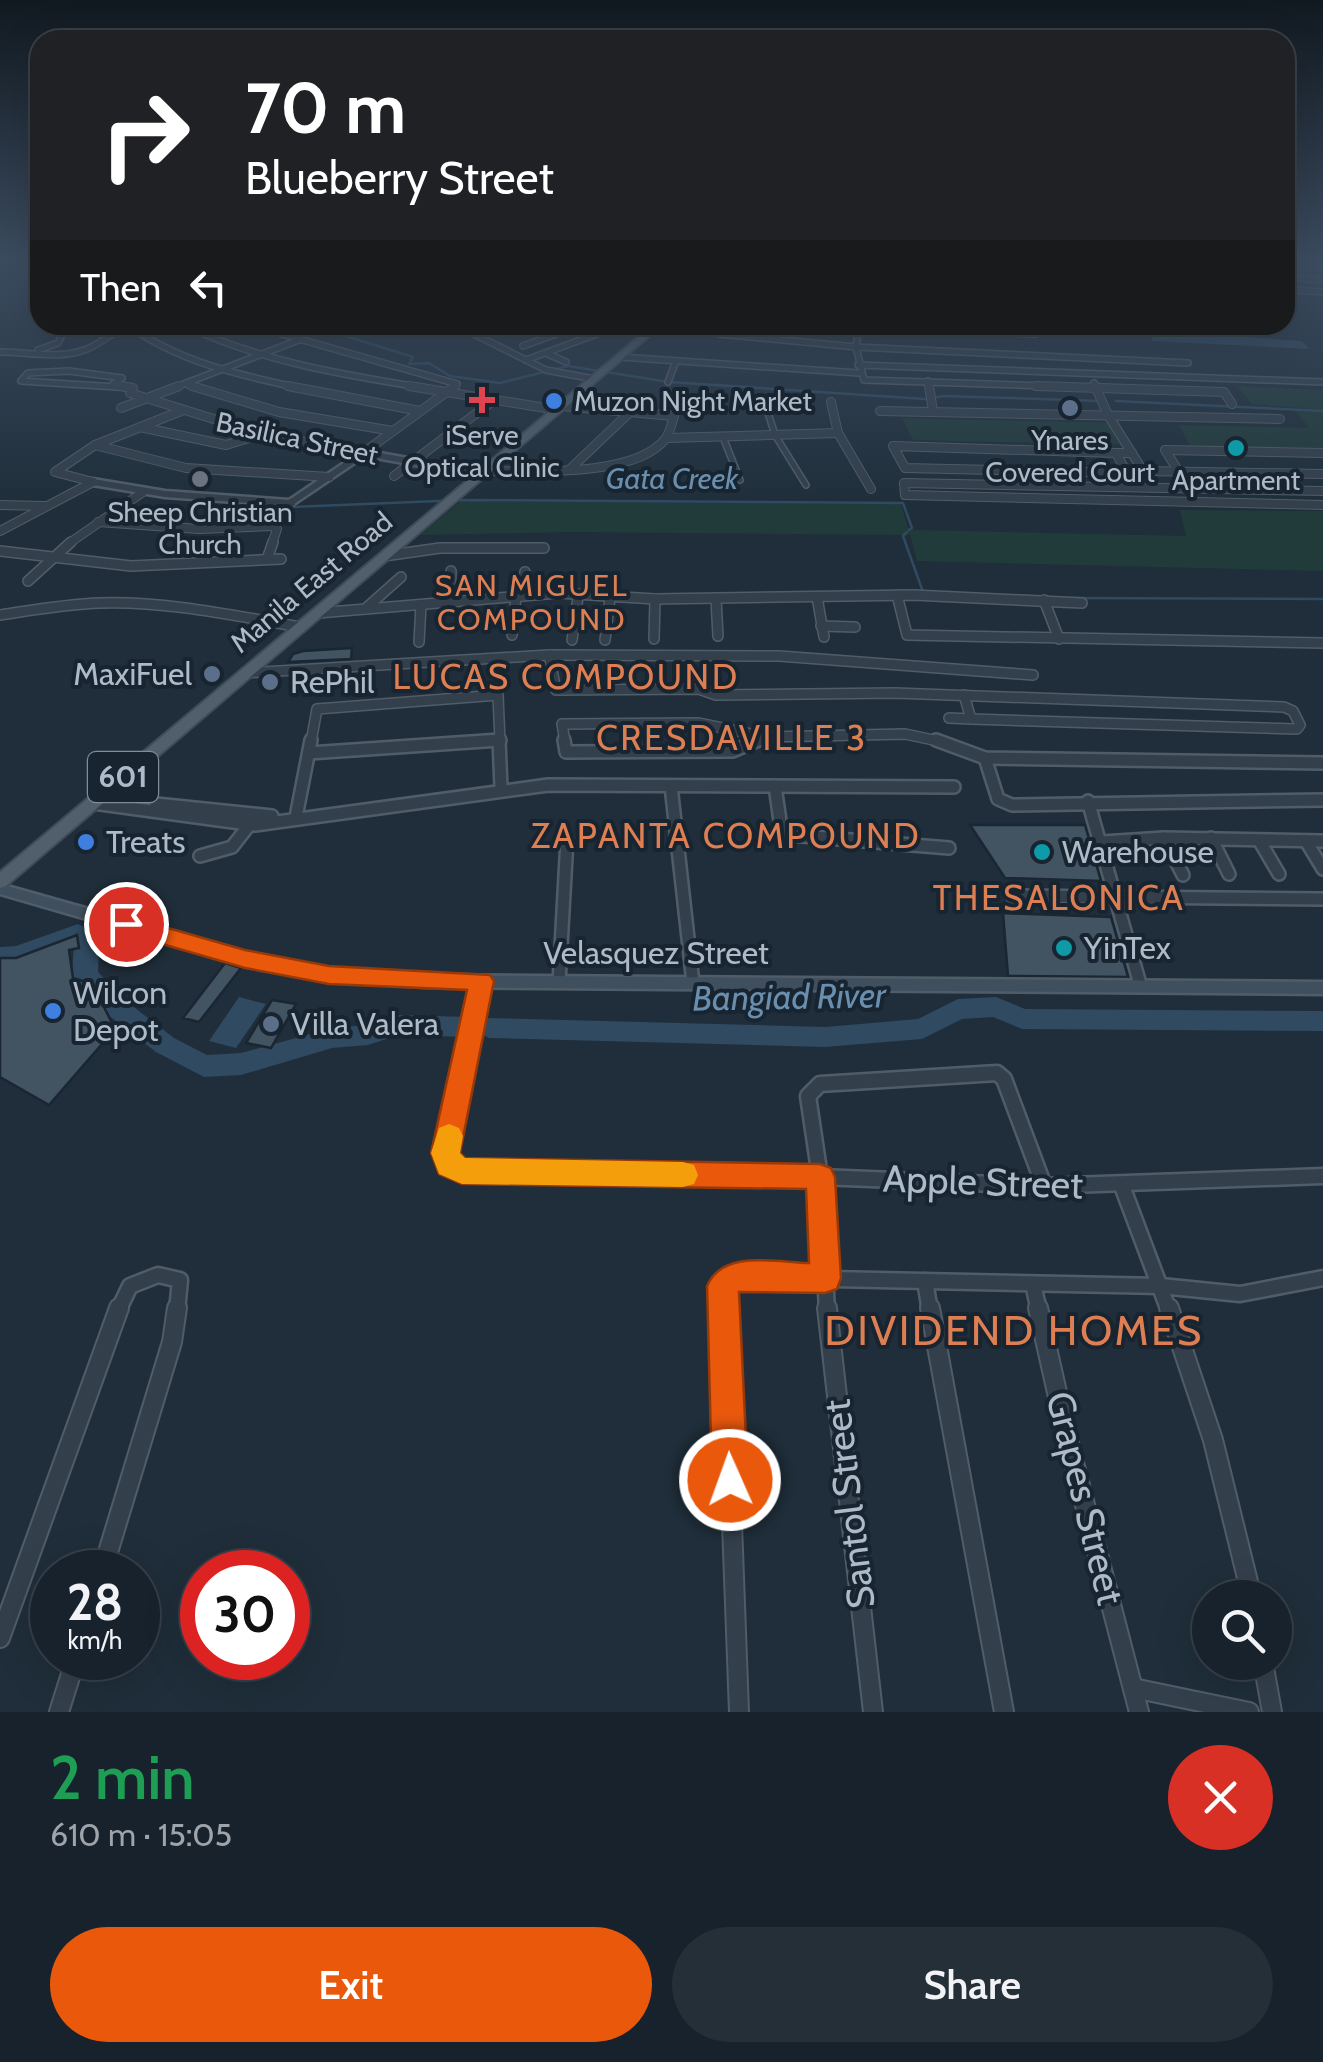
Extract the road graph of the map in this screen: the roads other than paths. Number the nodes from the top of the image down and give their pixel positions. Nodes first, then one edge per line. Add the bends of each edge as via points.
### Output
1 (55, 344) edge
2 (102, 344) edge
3 (156, 344) edge
4 (230, 344) edge
5 (291, 344) edge
6 (315, 344) edge
7 (494, 344) edge
8 (518, 344) edge
9 (529, 344) edge
10 (569, 344) edge
11 (635, 344) edge
12 (816, 344) edge
13 (857, 344) edge
14 (523, 346) junction
15 (856, 348) junction
16 (0, 352) edge
17 (29, 353) junction
18 (544, 353) junction
19 (265, 354) junction
20 (620, 356) junction
21 (1097, 358) junction
22 (526, 360) junction
23 (566, 362) dead end
24 (676, 362) junction
25 (1188, 363) dead end
26 (228, 368) junction
27 (860, 372) junction
28 (1088, 372) junction
29 (601, 373) junction
30 (1102, 374) junction
31 (928, 381) junction
32 (668, 382) dead end
33 (1323, 382) edge
34 (114, 384) junction
35 (186, 384) junction
36 (1096, 387) junction
37 (447, 393) junction
38 (146, 398) junction
39 (494, 400) junction
40 (764, 400) dead end
41 (832, 402) dead end
42 (1232, 404) dead end
43 (559, 406) junction
44 (121, 408) dead end
45 (1272, 409) dead end
46 (182, 410) junction
47 (880, 410) dead end
48 (420, 411) junction
49 (630, 412) junction
50 (932, 412) junction
51 (1108, 416) junction
52 (140, 426) junction
53 (393, 432) junction
54 (262, 434) junction
55 (838, 434) junction
56 (775, 435) junction
57 (723, 437) junction
58 (667, 438) junction
59 (96, 445) junction
60 (936, 447) junction
61 (964, 448) junction
62 (995, 449) junction
63 (1025, 450) junction
64 (1054, 450) junction
65 (1085, 452) junction
66 (1116, 452) junction
67 (1323, 452) edge
68 (363, 453) junction
69 (1132, 453) junction
70 (939, 459) dead end
71 (968, 460) dead end
72 (1204, 460) dead end
73 (998, 461) dead end
74 (1234, 461) dead end
75 (1276, 461) dead end
76 (411, 462) junction
77 (1029, 462) dead end
78 (1089, 462) dead end
79 (1060, 464) dead end
80 (1298, 464) dead end
81 (570, 470) junction
82 (479, 472) junction
83 (1179, 472) junction
84 (1213, 472) junction
85 (1243, 473) junction
86 (1286, 474) junction
87 (1307, 474) junction
88 (1323, 474) edge
89 (394, 476) dead end
90 (329, 478) junction
91 (740, 480) dead end
92 (92, 482) junction
93 (806, 485) dead end
94 (1162, 488) junction
95 (871, 489) dead end
96 (1323, 491) edge
97 (143, 492) junction
98 (290, 502) junction
99 (1170, 502) junction
100 (0, 504) edge
101 (1323, 504) edge
102 (45, 506) junction
103 (98, 522) junction
104 (272, 526) junction
105 (0, 530) edge
106 (544, 548) dead end
107 (0, 550) edge
108 (384, 556) junction
109 (55, 557) junction
110 (281, 558) dead end
111 (267, 559) junction
112 (451, 571) dead end
113 (525, 572) dead end
114 (401, 576) dead end
115 (28, 581) dead end
116 (897, 595) junction
117 (518, 596) junction
118 (578, 597) junction
119 (817, 597) junction
120 (610, 598) junction
121 (716, 598) junction
122 (655, 599) junction
123 (1044, 600) junction
124 (450, 602) junction
125 (1082, 603) dead end
126 (421, 605) junction
127 (365, 609) junction
128 (318, 612) junction
129 (0, 614) edge
130 (855, 626) dead end
131 (301, 627) junction
132 (512, 635) dead end
133 (718, 636) dead end
134 (1060, 638) junction
135 (654, 639) dead end
136 (572, 640) dead end
137 (605, 640) dead end
138 (419, 642) dead end
139 (1323, 643) edge
140 (549, 655) junction
141 (245, 672) junction
142 (1032, 675) dead end
143 (964, 695) junction
144 (1120, 701) junction
145 (950, 718) dead end
146 (971, 718) junction
147 (1130, 724) junction
148 (766, 737) junction
149 (500, 740) junction
150 (309, 752) junction
151 (985, 758) junction
152 (1323, 764) edge
153 (671, 786) junction
154 (774, 786) junction
155 (954, 787) dead end
156 (501, 788) junction
157 (97, 800) junction
158 (1323, 800) edge
159 (1088, 801) junction
160 (296, 818) junction
161 (250, 824) junction
162 (1164, 838) junction
163 (1211, 838) junction
164 (568, 840) dead end
165 (1259, 840) junction
166 (1306, 841) junction
167 (1323, 841) edge
168 (1102, 842) junction
169 (948, 848) dead end
170 (200, 856) dead end
171 (1323, 869) edge
172 (1182, 874) dead end
173 (1228, 874) dead end
174 (1279, 874) dead end
175 (0, 885) edge
176 (1012, 896) dead end
177 (1117, 896) junction
178 (1323, 899) edge
179 (481, 981) junction
180 (559, 982) junction
181 (693, 983) junction
182 (1140, 984) junction
183 (1323, 988) edge
184 (1323, 1176) edge
185 (820, 1177) junction
186 (1044, 1186) junction
187 (1122, 1186) junction
188 (825, 1278) junction
189 (1323, 1278) edge
190 (925, 1281) junction
191 (1034, 1284) junction
192 (1161, 1286) junction
193 (32, 1550) edge
194 (109, 1550) edge
195 (30, 1554) edge
196 (1249, 1580) edge
197 (0, 1638) edge
198 (69, 1680) edge
199 (1266, 1680) edge
200 (1133, 1688) junction
201 (59, 1712) edge
202 (739, 1712) edge
203 (873, 1712) edge
204 (1004, 1712) edge
205 (1139, 1712) edge
206 (1248, 1712) edge
207 (1272, 1712) edge

1 - 17 street
2 - 17 street via 78,352
3 - 26 street
4 - 19 street
5 - 19 street
6 - 37 street via 456,384
7 - 22 street
8 - 14 street
9 - 14 street
10 - 18 street
11 - 20 main road, Manila East Road / 601
12 - 15 street
13 - 15 street
14 - 18 street
15 - 21 street
15 - 27 street
16 - 17 street
18 - 22 street
18 - 23 street
19 - 26 street
19 - 37 street
20 - 24 street
20 - 29 main road, Manila East Road / 601
21 - 25 street
21 - 30 street
22 - 29 street via 549,371
24 - 27 street
24 - 32 street
26 - 35 street
26 - 48 street via 328,396
27 - 28 street
27 - 31 street
28 - 30 street
28 - 36 street
29 - 43 main road, Manila East Road / 601
30 - 33 street
31 - 36 street
31 - 50 street
34 - 34 street, Basilica Street via 86,384 21,381 28,373 69,371 122,378
34 - 38 street, Basilica Street
35 - 38 street
35 - 53 street via 279,412
36 - 42 street via 1224,392
36 - 51 street
37 - 39 street
37 - 48 street
38 - 44 street
38 - 46 street, Basilica Street
39 - 43 street
39 - 76 street
40 - 56 street
41 - 55 street
43 - 49 street
43 - 82 main road, Manila East Road / 601
45 - 51 street via 1280,419
46 - 52 street
46 - 54 street, Basilica Street
47 - 50 street
48 - 53 street
49 - 58 street via 674,416
49 - 81 street
50 - 51 street
51 - 69 street
52 - 54 street via 207,444
52 - 59 street
53 - 68 street
54 - 68 street, Basilica Street
55 - 56 street
55 - 95 street
56 - 57 street
56 - 93 street
57 - 58 street
57 - 91 street
58 - 81 street via 625,462
59 - 90 street via 186,468
59 - 92 street via 56,470
60 - 61 street
60 - 66 street via 894,446 905,468 1127,474
60 - 70 street
61 - 62 street
61 - 71 street
62 - 63 street
62 - 73 street
63 - 64 street
63 - 77 street
64 - 65 street
64 - 79 street
65 - 66 street
65 - 78 street
66 - 69 street
67 - 83 street via 1165,450
68 - 76 street, Basilica Street
68 - 90 street
69 - 83 street via 1142,471
72 - 84 street
74 - 85 street
75 - 86 street
76 - 82 street, Basilica Street
76 - 89 street
80 - 87 street
81 - 82 street
82 - 108 main road, Manila East Road / 601
83 - 84 street
84 - 85 street
85 - 86 street
86 - 87 street
87 - 88 street
90 - 98 street
92 - 97 street
92 - 102 street
94 - 96 street
94 - 99 street
94 - 99 street via 904,483 906,496
97 - 98 street
97 - 103 street
98 - 104 street
99 - 101 street
100 - 102 street
102 - 105 street
103 - 104 street
103 - 109 street
104 - 111 street via 278,529
106 - 108 street via 440,548
107 - 109 street
108 - 128 main road, Manila East Road / 601
109 - 111 street via 130,566
109 - 115 street
110 - 111 street
112 - 124 street
113 - 117 street
114 - 127 street
116 - 119 street
116 - 123 street
116 - 134 street via 907,635
117 - 118 street
117 - 124 street
117 - 132 street
118 - 120 street
118 - 136 street
119 - 121 street
119 - 130 street via 822,632
120 - 122 street
120 - 137 street
121 - 122 street
121 - 133 street
122 - 135 street
123 - 125 street
123 - 134 street
124 - 126 street
126 - 127 street
126 - 138 street
127 - 128 street
128 - 131 main road, Manila East Road / 601
129 - 131 street via 123,603
131 - 141 main road, Manila East Road / 601
134 - 139 street
140 - 141 street
140 - 142 street via 779,656
140 - 143 street via 556,690
141 - 157 main road, Manila East Road / 601
143 - 144 street
143 - 146 street
144 - 147 street
144 - 147 street via 1284,707 1300,727
145 - 146 street
146 - 147 street
148 - 148 street via 699,723 562,724 566,752 732,752
148 - 151 street via 904,734
149 - 150 street
149 - 150 street via 498,696 317,708
149 - 156 street
150 - 160 street
151 - 152 street
151 - 159 street via 1003,803
153 - 154 street
153 - 156 street
153 - 181 street
154 - 155 street
154 - 169 street via 781,828 790,835
156 - 160 street
157 - 160 street
157 - 161 street
157 - 175 main road, Manila East Road / 601
158 - 159 street
159 - 168 street
160 - 161 street
161 - 170 street via 232,846
162 - 163 street
162 - 168 street
162 - 172 street
163 - 165 street
163 - 173 street
164 - 180 street
165 - 166 street
165 - 174 street
166 - 167 street
166 - 171 street
168 - 177 street
175 - 179 main road, Velasquez Street via 245,959 329,975
176 - 177 street
177 - 178 street
177 - 182 street
179 - 180 main road, Velasquez Street
179 - 185 street, Apple Street via 445,1153 450,1165 462,1171
180 - 181 main road, Velasquez Street
181 - 182 main road, Velasquez Street
182 - 183 main road, Velasquez Street
184 - 187 street, Apple Street
185 - 186 street, Apple Street
185 - 186 street, Santol Street via 812,1088 988,1071 1004,1079
185 - 188 street, Santol Street
186 - 187 street, Apple Street
187 - 192 street
188 - 190 street
188 - 202 street via 734,1276 723,1286
188 - 203 street, Santol Street
189 - 192 street via 1240,1294
190 - 191 street
190 - 204 street
191 - 192 street
191 - 200 street, Grapes Street
192 - 196 street via 1238,1519
193 - 194 street via 125,1290 141,1277 172,1275 180,1288 172,1342
195 - 197 street
198 - 201 street
199 - 207 street
200 - 205 street, Grapes Street
200 - 206 street

